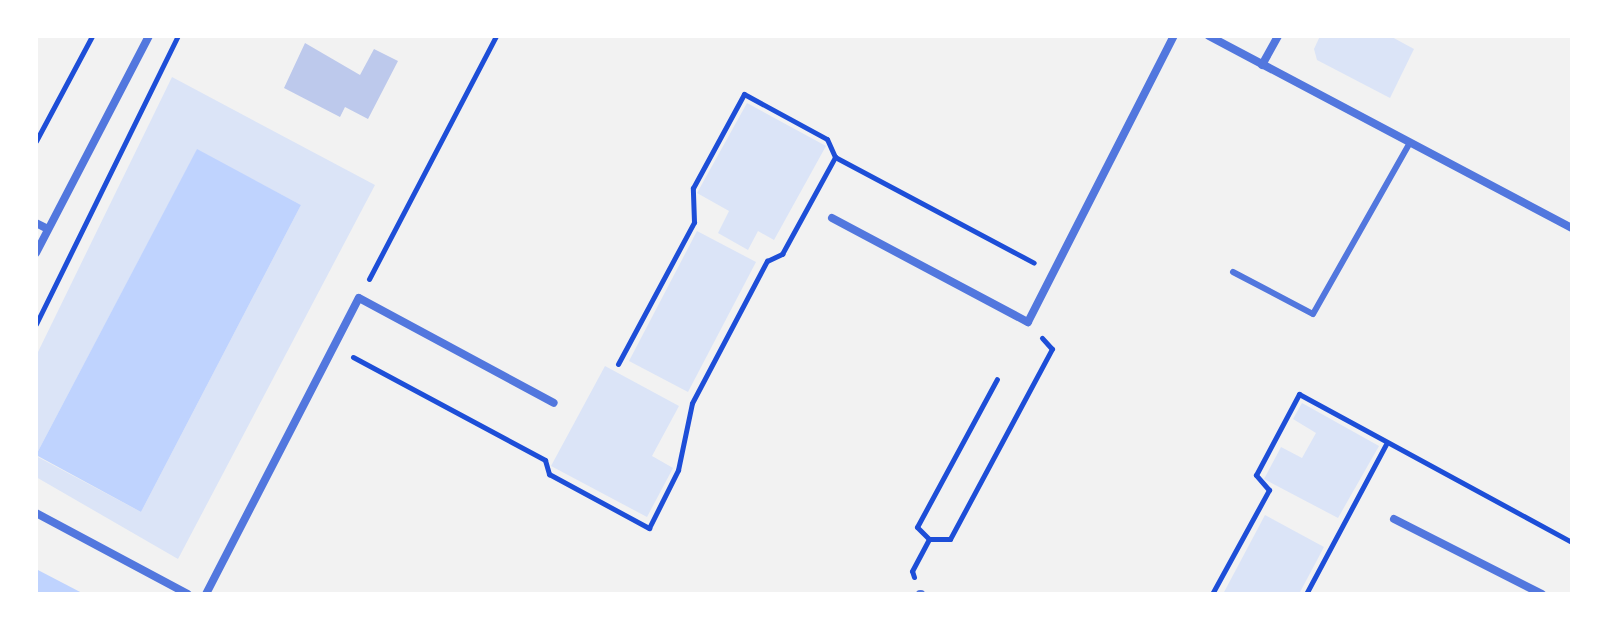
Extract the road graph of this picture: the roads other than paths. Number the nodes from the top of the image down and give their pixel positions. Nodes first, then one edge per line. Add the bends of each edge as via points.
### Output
1 (149, 36) edge
2 (1174, 36) edge
3 (1209, 36) edge
4 (1278, 36) edge
5 (1262, 65) junction
6 (1409, 144) junction
7 (832, 218) dead end
8 (36, 223) edge
9 (1572, 228) edge
10 (48, 229) junction
11 (36, 253) edge
12 (1233, 272) dead end
13 (554, 403) dead end
14 (36, 513) edge
15 (1394, 519) dead end
16 (188, 594) edge
17 (206, 594) edge
18 (1542, 594) edge

1 - 10 street
2 - 7 street via 1028,322
3 - 5 street
4 - 5 street
5 - 6 street
6 - 9 street
6 - 12 lane via 1313,314
8 - 10 street
10 - 11 street
13 - 17 street via 359,298
14 - 16 street
15 - 18 street

